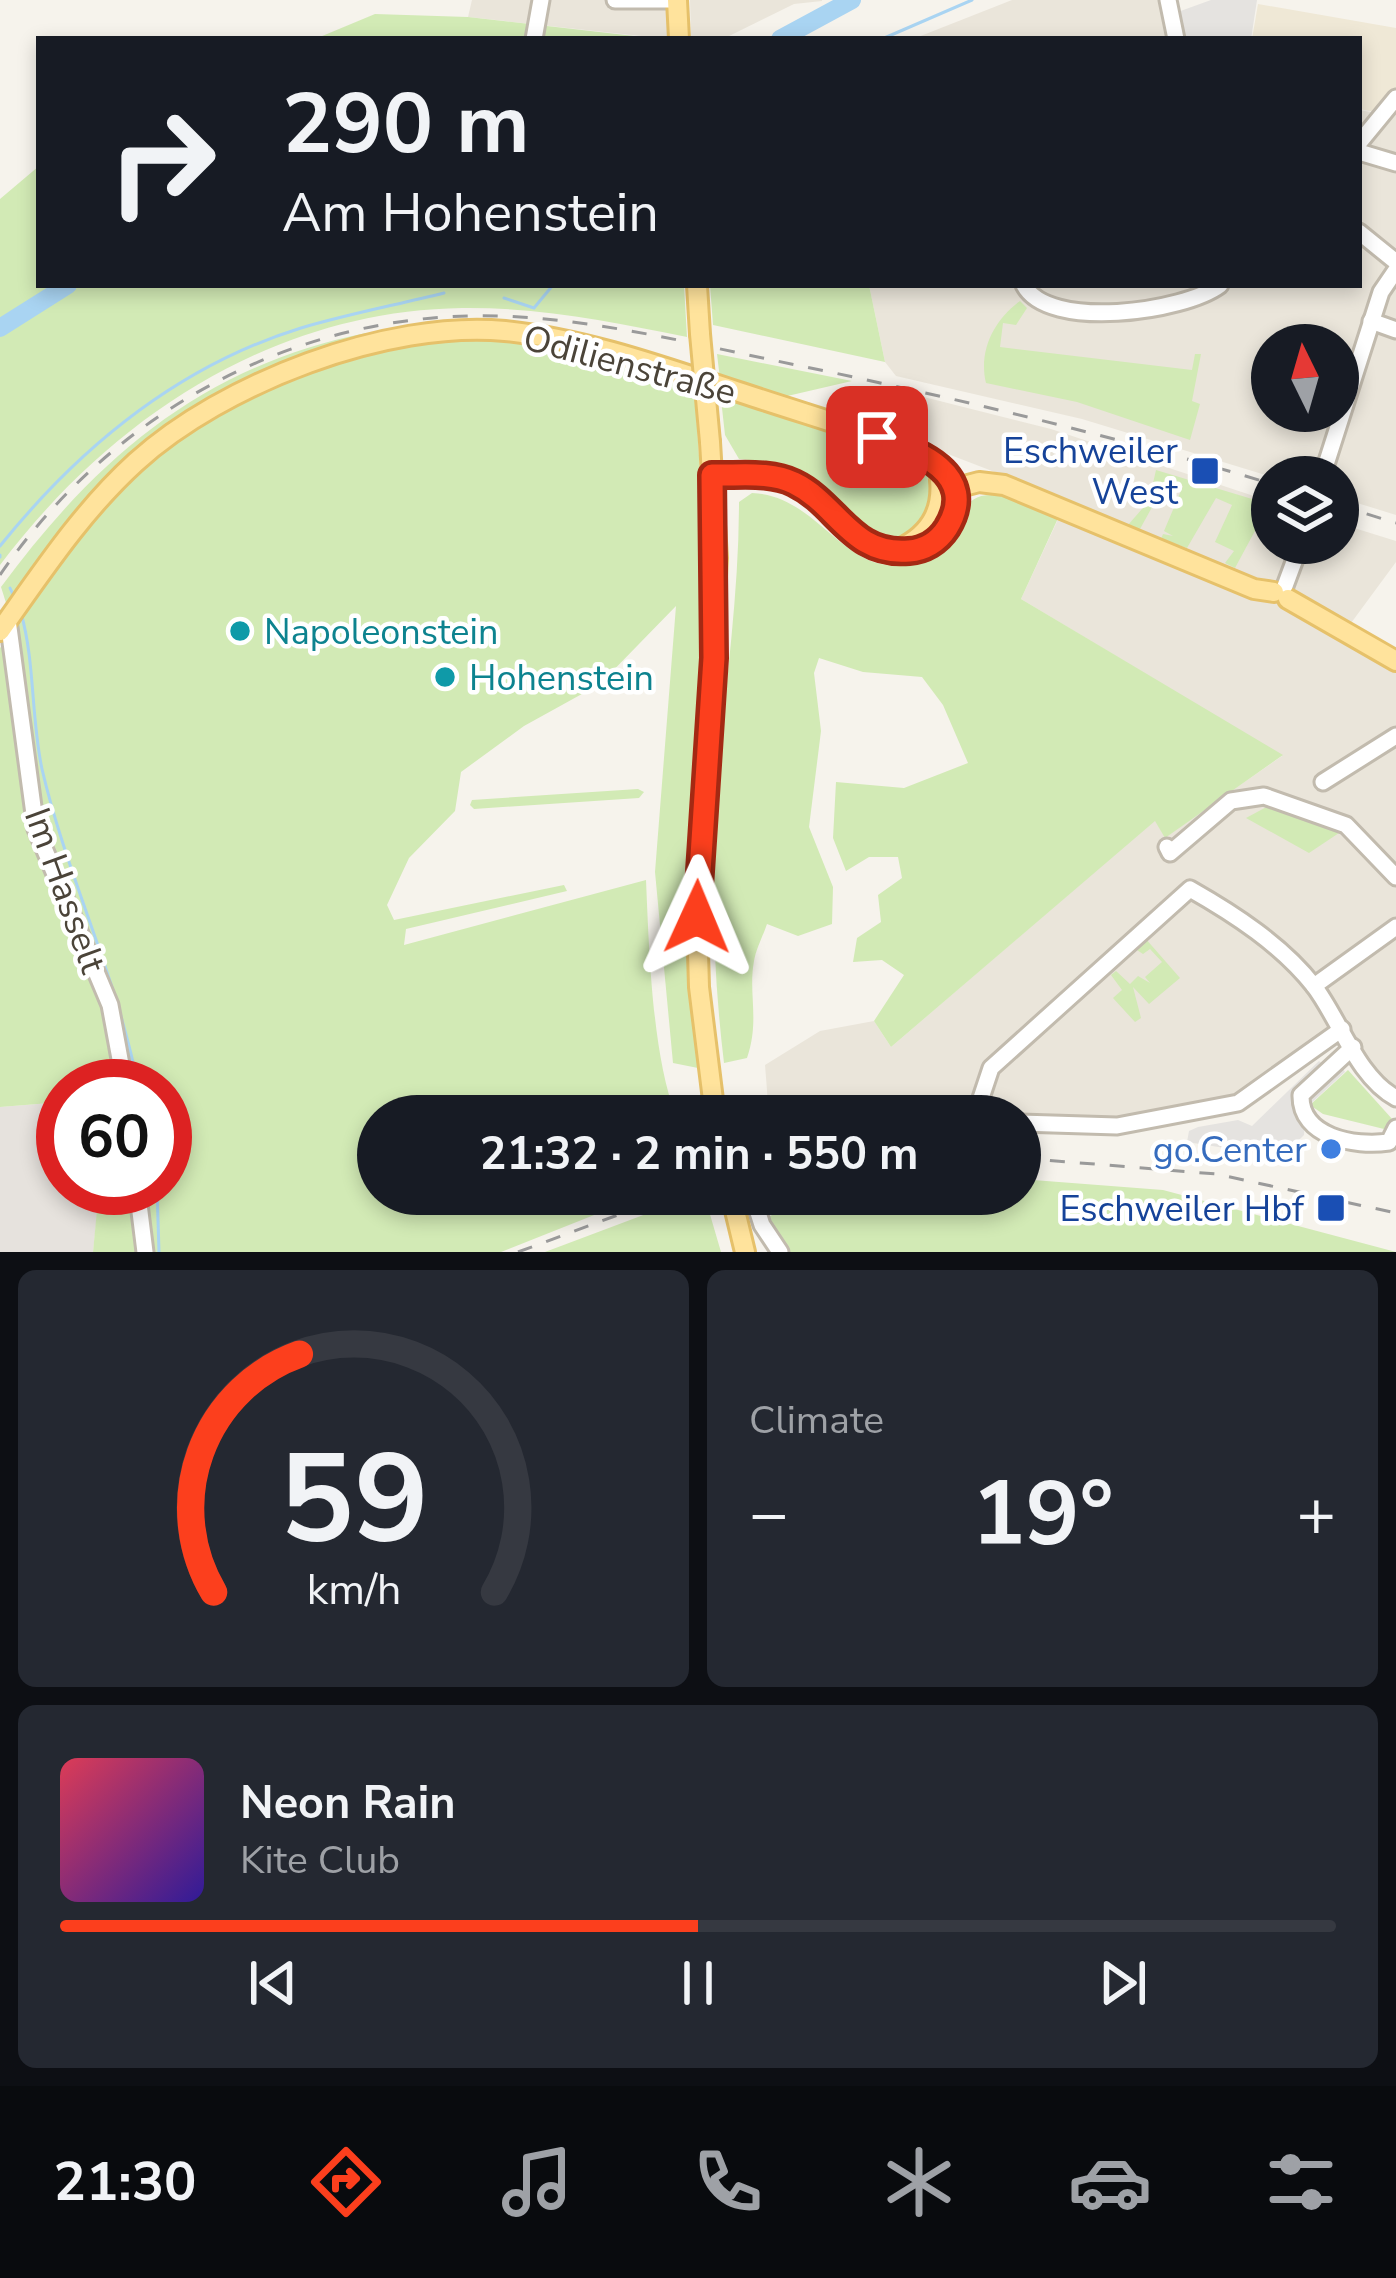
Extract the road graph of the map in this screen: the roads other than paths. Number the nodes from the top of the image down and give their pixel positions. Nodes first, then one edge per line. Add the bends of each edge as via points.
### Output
1 (541, 0) edge
2 (615, 0) edge
3 (673, 0) edge
4 (1168, 0) edge
5 (535, 36) edge
6 (679, 36) edge
7 (1175, 36) edge
8 (1396, 98) edge
9 (1362, 143) edge
10 (1362, 148) edge
11 (1396, 163) edge
12 (1362, 235) edge
13 (1396, 266) edge
14 (697, 288) edge
15 (1026, 288) edge
16 (1214, 288) edge
17 (1371, 321) junction
18 (1396, 330) edge
19 (1329, 456) edge
20 (712, 475) junction
21 (948, 490) junction
22 (1293, 564) edge
23 (1283, 592) junction
24 (11, 615) edge
25 (1396, 661) edge
26 (1396, 736) edge
27 (1322, 782) dead end
28 (1167, 847) dead end
29 (1396, 878) edge
30 (1396, 927) edge
31 (1314, 986) junction
32 (1342, 1029) junction
33 (1353, 1047) junction
34 (119, 1059) edge
35 (712, 1095) edge
36 (982, 1095) edge
37 (1396, 1098) edge
38 (1041, 1124) edge
39 (1396, 1128) edge
40 (140, 1215) edge
41 (736, 1215) edge
42 (759, 1215) edge
43 (145, 1252) edge
44 (745, 1252) edge
45 (780, 1252) edge

1 - 5 street
2 - 3 street
3 - 6 main road
4 - 7 street
8 - 9 street
10 - 11 street
12 - 13 street
13 - 17 street
14 - 20 main road, bridge
15 - 16 street via 1038,302 1078,313 1184,302
17 - 18 street
17 - 19 street
20 - 21 main road via 796,484 852,535 889,551 926,548 944,533 954,508
20 - 35 main road via 714,658 697,917
21 - 23 main road via 1004,484 1254,589
21 - 24 main road, Odilienstraße via 930,457 610,352 505,332 428,335 284,373 185,425 107,491
22 - 23 street
23 - 25 main road
24 - 34 street, Im Hasselt via 36,829 110,1005
26 - 27 street
28 - 29 street via 1170,853 1231,801 1264,796 1354,831
30 - 31 street
31 - 32 street
31 - 36 street via 1284,953 1190,889 991,1068
32 - 33 street
32 - 38 street via 1238,1103 1117,1126
33 - 37 street
33 - 39 street via 1301,1095 1305,1120 1316,1131 1370,1144 1389,1142
40 - 43 street
41 - 44 main road
42 - 45 street

